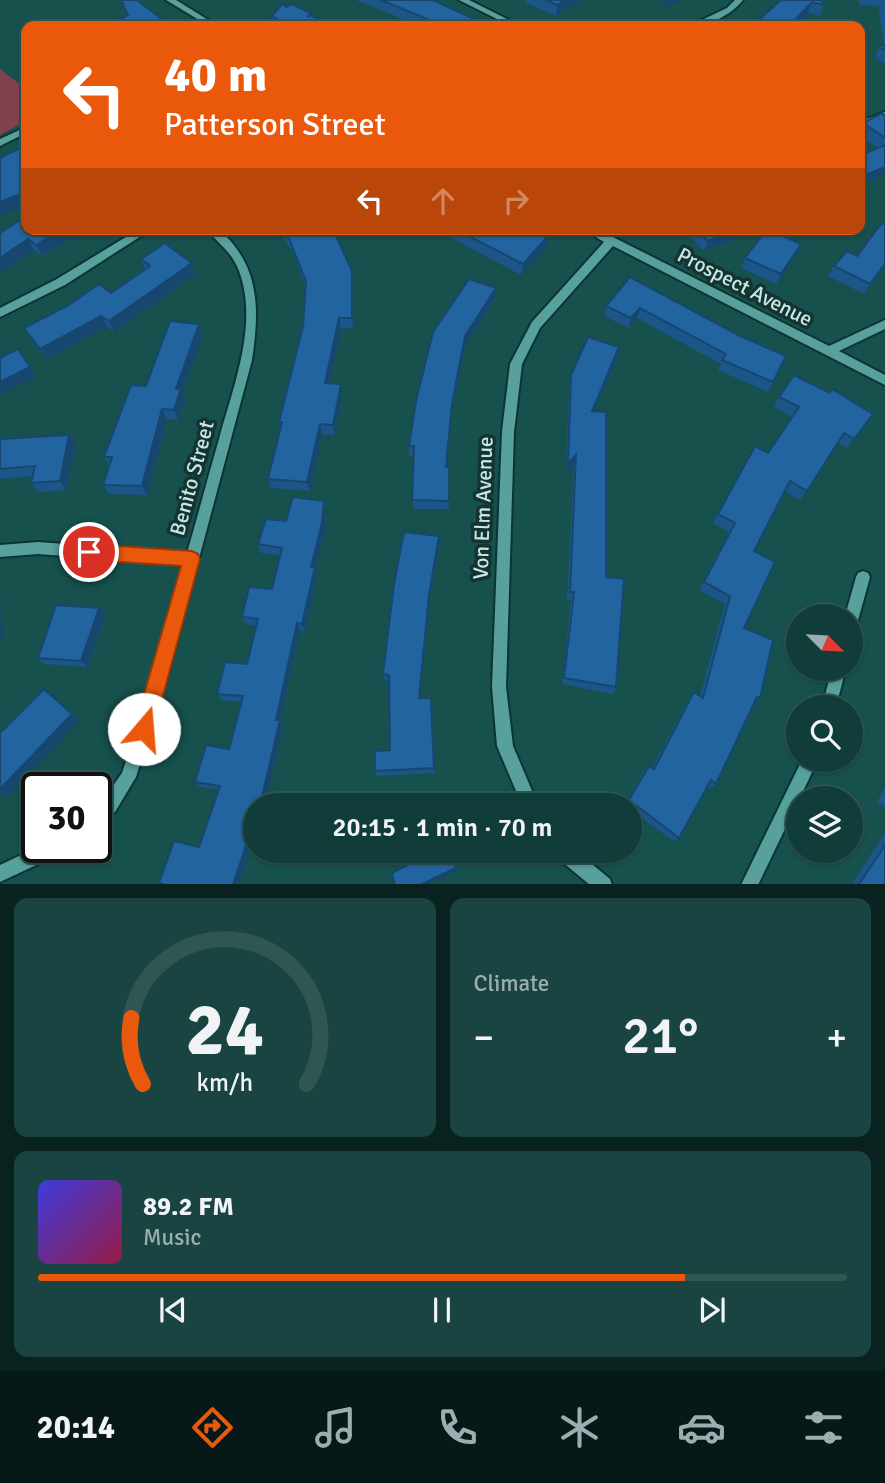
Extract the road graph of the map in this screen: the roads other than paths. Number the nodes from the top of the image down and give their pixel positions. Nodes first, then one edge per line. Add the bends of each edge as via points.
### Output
1 (170, 0) edge
2 (463, 0) edge
3 (482, 0) edge
4 (739, 0) edge
5 (474, 5) junction
6 (206, 21) edge
7 (507, 21) edge
8 (705, 21) edge
9 (885, 115) edge
10 (865, 123) edge
11 (21, 132) edge
12 (0, 143) edge
13 (137, 235) edge
14 (217, 235) edge
15 (600, 235) edge
16 (611, 241) junction
17 (0, 313) edge
18 (885, 324) edge
19 (829, 351) junction
20 (885, 380) edge
21 (0, 551) edge
22 (192, 559) junction
23 (863, 577) dead end
24 (856, 604) edge
25 (804, 772) edge
26 (525, 793) edge
27 (112, 803) edge
28 (22, 863) edge
29 (577, 863) edge
30 (0, 874) edge
31 (604, 884) edge
32 (749, 884) edge

1 - 6 street
2 - 5 street
3 - 5 street
4 - 8 street via 730,10
5 - 7 street
9 - 10 street
11 - 12 street
13 - 17 street
14 - 22 street, Benito Street via 248,276 252,328
15 - 16 street, Prospect Avenue
16 - 19 street, Prospect Avenue
16 - 26 street, Von Elm Avenue via 536,325 516,364 508,432 499,687 505,746
18 - 19 street
19 - 20 street, Prospect Avenue
21 - 22 street via 38,548
22 - 27 street, Benito Street via 128,777
23 - 24 street
25 - 32 street
28 - 30 street
29 - 31 street

